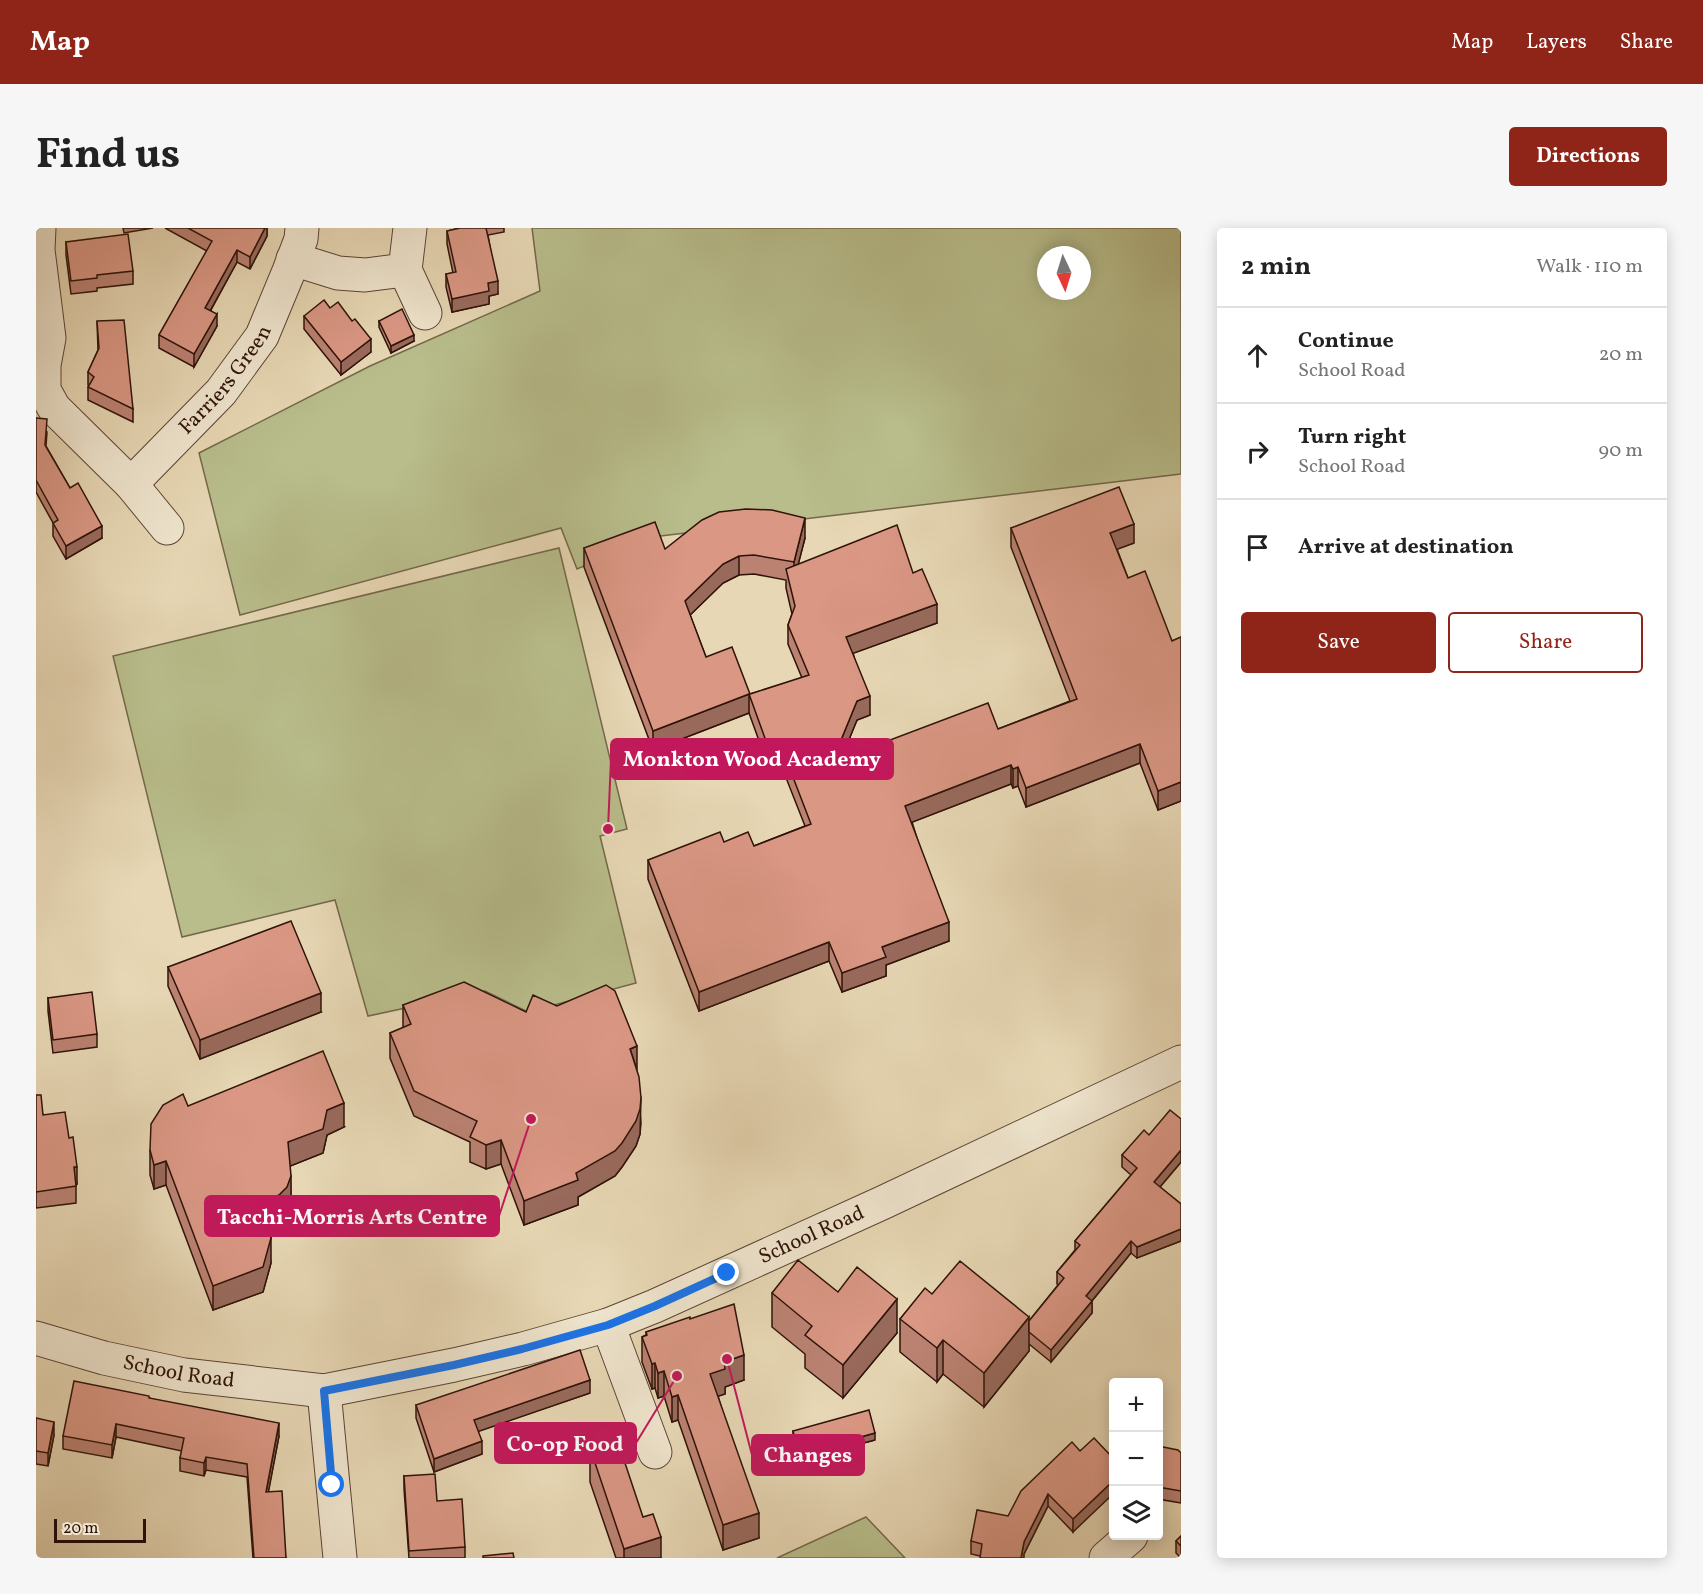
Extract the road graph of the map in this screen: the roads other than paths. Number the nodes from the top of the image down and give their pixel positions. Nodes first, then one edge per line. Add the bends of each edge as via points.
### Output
1 (39, 228) edge
2 (302, 228) edge
3 (410, 228) edge
4 (293, 259) junction
5 (405, 270) junction
6 (39, 284) edge
7 (425, 313) dead end
8 (131, 484) junction
9 (167, 528) dead end
10 (1181, 1062) edge
11 (608, 1325) junction
12 (36, 1340) edge
13 (324, 1391) junction
14 (655, 1452) dead end
15 (340, 1558) edge

1 - 6 street
2 - 4 street, Farriers Green
3 - 5 street
4 - 5 street via 338,273 365,275
4 - 8 street, Farriers Green via 262,336 221,392
5 - 7 street
6 - 8 street via 49,338 44,390 54,408
8 - 9 street
10 - 11 street, School Road via 882,1203
11 - 13 street, School Road via 466,1362
11 - 14 street
12 - 13 street, School Road via 184,1375
13 - 15 street

